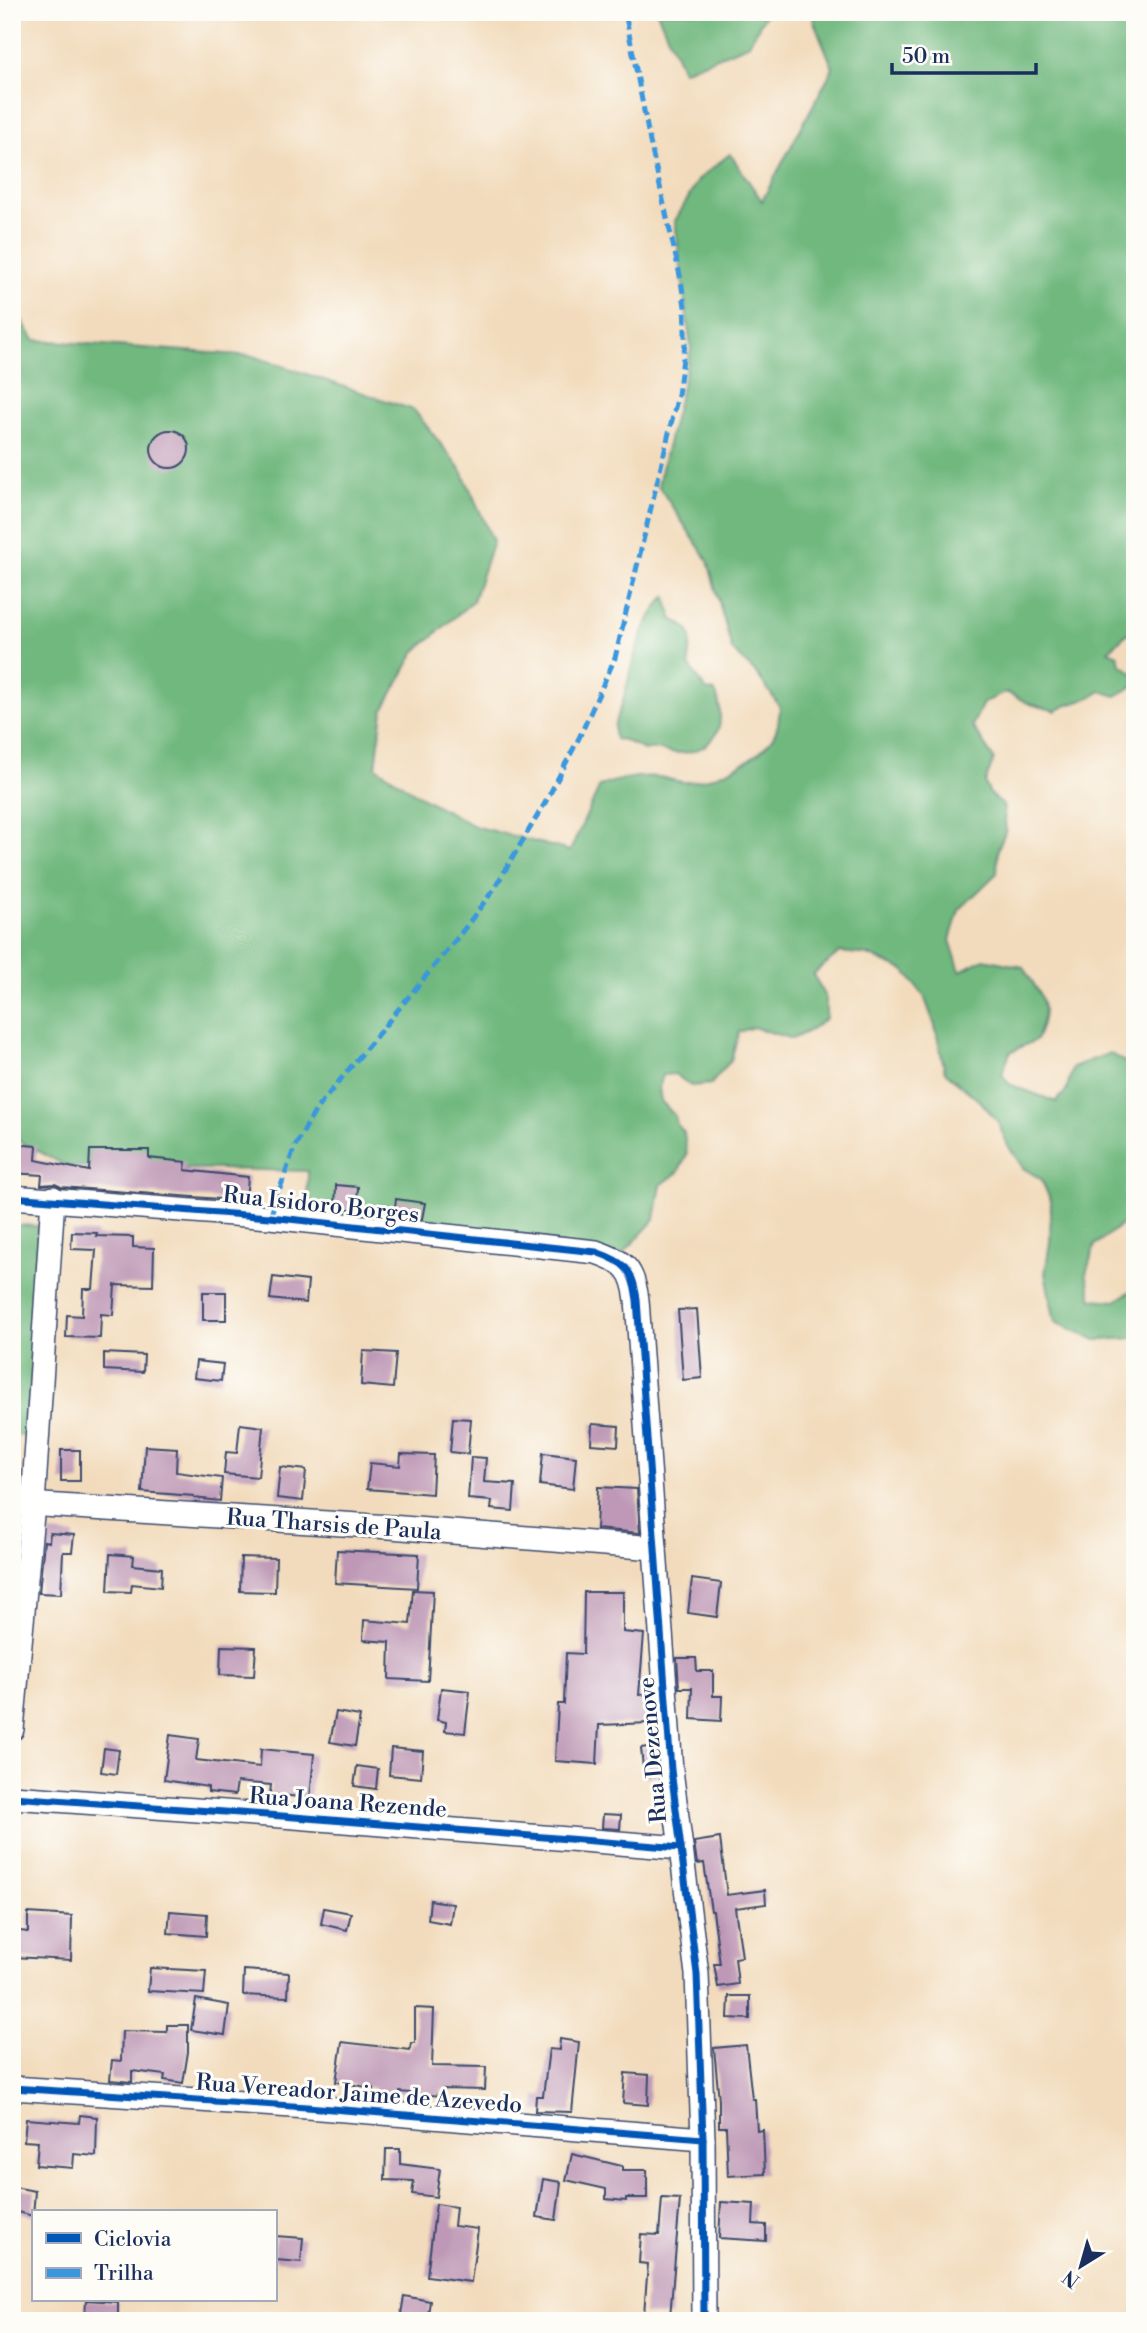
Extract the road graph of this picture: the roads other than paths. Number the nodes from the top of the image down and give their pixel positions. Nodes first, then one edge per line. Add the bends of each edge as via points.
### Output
1 (12, 1197) edge
2 (53, 1198) junction
3 (622, 1264) joint
4 (23, 1504) edge
5 (656, 1548) junction
6 (12, 1729) edge
7 (12, 1797) edge
8 (681, 1848) junction
9 (12, 2088) edge
10 (704, 2140) junction
11 (704, 2321) edge

1 - 2 street, Rua Isidoro Borges
2 - 3 street, Rua Isidoro Borges via 596,1252
2 - 4 street
3 - 5 street, Rua Dezenove via 635,1282
4 - 5 street, Rua Tharsis de Paula
4 - 6 street
5 - 8 street, Rua Dezenove
7 - 8 street, Rua Joana Rezende
8 - 10 street, Rua Dezenove via 697,1974
9 - 10 street, Rua Vereador Jaime de Azevedo
10 - 11 street, Rua Dezenove

